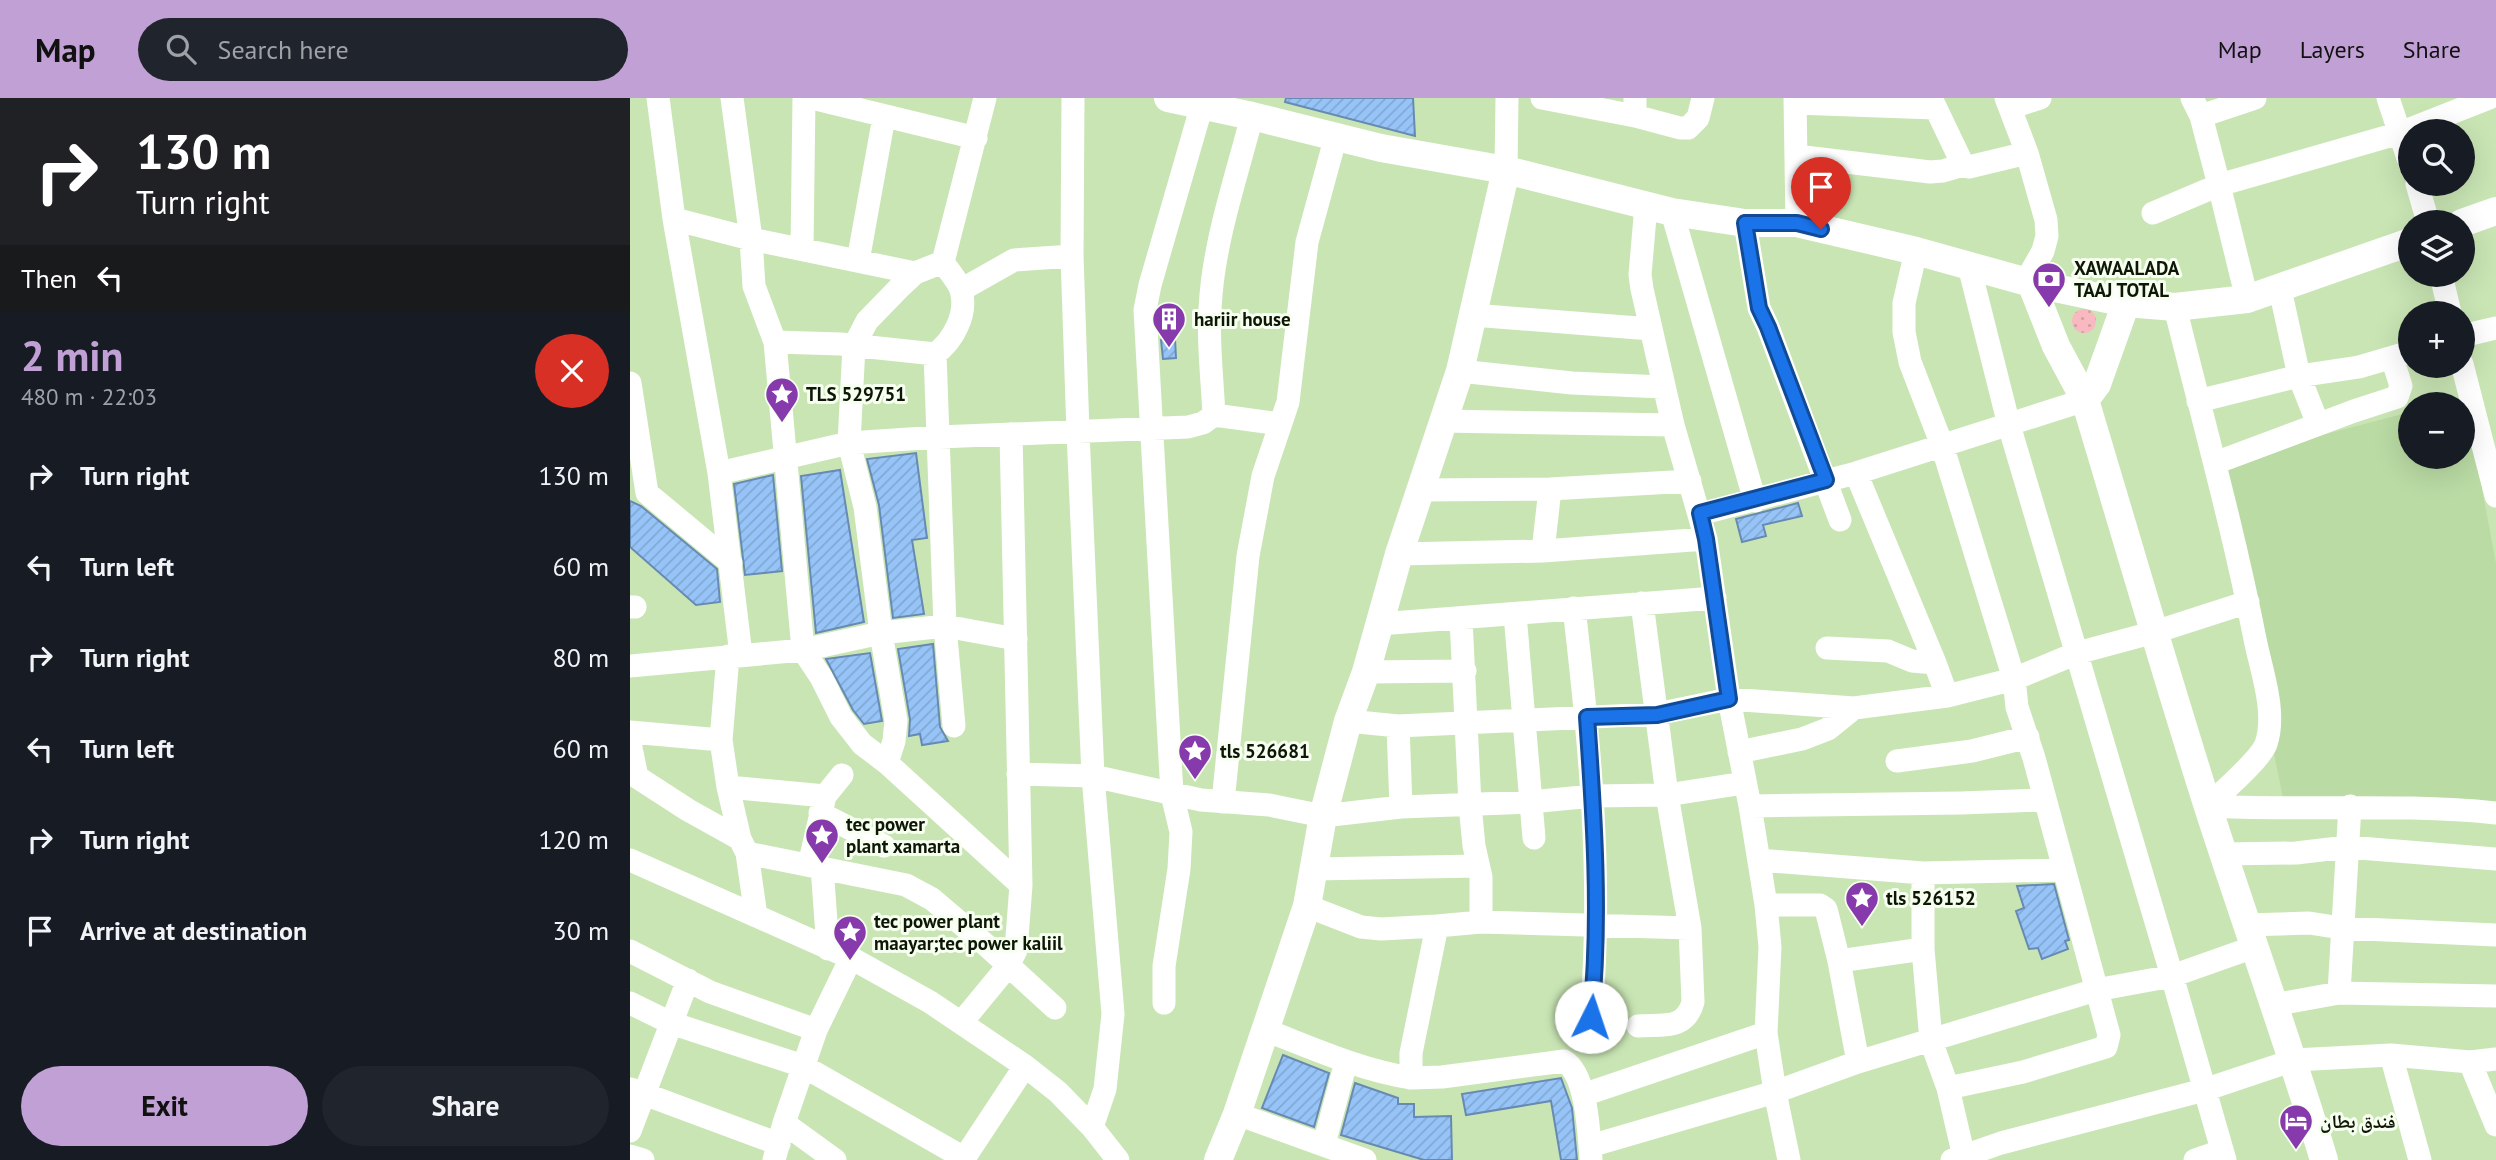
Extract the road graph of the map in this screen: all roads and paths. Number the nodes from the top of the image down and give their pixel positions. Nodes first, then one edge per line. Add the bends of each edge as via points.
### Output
1 (659, 98) edge
2 (732, 98) edge
3 (804, 98) edge
4 (812, 98) edge
5 (985, 98) edge
6 (1073, 98) edge
7 (1168, 98) edge
8 (1507, 98) edge
9 (1542, 98) edge
10 (1703, 98) edge
11 (2040, 98) edge
12 (2255, 98) edge
13 (2388, 98) edge
14 (2489, 98) edge
15 (1795, 101) edge
16 (1933, 103) edge
17 (2008, 103) edge
18 (1202, 105) junction
19 (1635, 107) edge
20 (2196, 107) edge
21 (1269, 112) edge
22 (884, 117) junction
23 (2436, 119) edge
24 (2398, 127) edge
25 (2398, 134) edge
26 (1336, 136) junction
27 (976, 138) junction
28 (2027, 153) junction
29 (1796, 156) junction
30 (1963, 165) junction
31 (1506, 170) junction
32 (2220, 185) junction
33 (1659, 208) junction
34 (2496, 211) edge
35 (2153, 214) dead end
36 (2475, 218) edge
37 (674, 219) junction
38 (1745, 223) junction
39 (1797, 223) junction
40 (751, 239) junction
41 (2398, 246) edge
42 (802, 248) junction
43 (1916, 251) junction
44 (1072, 256) junction
45 (858, 261) junction
46 (943, 262) junction
47 (1969, 266) junction
48 (915, 273) junction
49 (2029, 282) junction
50 (2280, 289) junction
51 (961, 290) junction
52 (2247, 299) junction
53 (2126, 303) junction
54 (2175, 307) junction
55 (1473, 315) junction
56 (2496, 328) edge
57 (1651, 329) junction
58 (2475, 333) edge
59 (775, 342) junction
60 (854, 346) junction
61 (935, 354) junction
62 (2398, 356) edge
63 (1460, 371) junction
64 (2299, 376) junction
65 (2400, 378) edge
66 (2466, 378) edge
67 (630, 383) edge
68 (1663, 387) junction
69 (2085, 400) junction
70 (2198, 401) junction
71 (1214, 415) junction
72 (1443, 421) junction
73 (1280, 424) junction
74 (2318, 424) junction
75 (1673, 425) junction
76 (2009, 425) junction
77 (1152, 428) junction
78 (1078, 432) junction
79 (1011, 434) junction
80 (939, 437) junction
81 (849, 443) junction
82 (1942, 445) junction
83 (784, 460) junction
84 (2215, 463) junction
85 (1856, 472) junction
86 (719, 473) junction
87 (1826, 480) junction
88 (1690, 481) junction
89 (639, 488) edge
90 (1550, 489) junction
91 (1421, 490) junction
92 (2496, 496) edge
93 (1755, 500) junction
94 (1700, 513) junction
95 (1840, 520) dead end
96 (1706, 539) junction
97 (1543, 551) junction
98 (1399, 554) junction
99 (731, 563) junction
100 (1715, 598) junction
101 (2248, 602) junction
102 (1642, 603) junction
103 (1574, 608) junction
104 (1515, 614) junction
105 (1461, 619) junction
106 (1379, 624) junction
107 (945, 626) junction
108 (2155, 632) junction
109 (881, 634) junction
110 (1016, 639) junction
111 (1827, 648) dead end
112 (803, 650) junction
113 (2077, 653) junction
114 (734, 656) junction
115 (1935, 663) junction
116 (630, 666) edge
117 (1465, 671) junction
118 (1366, 672) junction
119 (2014, 679) junction
120 (1947, 696) junction
121 (1729, 699) junction
122 (1854, 709) junction
123 (1657, 715) junction
124 (1587, 717) junction
125 (1348, 721) junction
126 (1524, 722) junction
127 (1467, 724) junction
128 (954, 726) dead end
129 (1398, 726) junction
130 (630, 732) edge
131 (2028, 737) junction
132 (721, 740) junction
133 (630, 743) edge
134 (1739, 752) junction
135 (1897, 761) dead end
136 (887, 763) junction
137 (1018, 774) junction
138 (842, 775) dead end
139 (634, 776) edge
140 (1093, 776) junction
141 (1744, 783) junction
142 (728, 787) junction
143 (1172, 794) junction
144 (1667, 795) junction
145 (1593, 796) junction
146 (2044, 800) junction
147 (1234, 802) junction
148 (1530, 802) junction
149 (823, 805) junction
150 (1470, 805) junction
151 (1750, 806) junction
152 (2208, 806) junction
153 (2350, 806) junction
154 (1401, 807) junction
155 (2496, 813) edge
156 (1323, 816) junction
157 (1534, 838) dead end
158 (744, 846) junction
159 (884, 846) dead end
160 (2347, 847) junction
161 (2224, 854) junction
162 (2496, 859) edge
163 (630, 860) edge
164 (1759, 860) junction
165 (816, 866) junction
166 (1478, 866) junction
167 (1314, 869) junction
168 (2063, 870) junction
169 (1923, 873) junction
170 (1021, 885) junction
171 (1766, 905) junction
172 (1307, 906) junction
173 (756, 916) junction
174 (1481, 922) junction
175 (1437, 926) junction
176 (1595, 926) junction
177 (1690, 928) junction
178 (2341, 928) junction
179 (2496, 935) edge
180 (2250, 936) junction
181 (828, 949) junction
182 (1923, 949) junction
183 (630, 951) edge
184 (851, 958) junction
185 (1839, 961) junction
186 (1008, 966) junction
187 (2172, 976) junction
188 (688, 980) junction
189 (2096, 990) junction
190 (2339, 993) junction
191 (2496, 996) edge
192 (630, 1003) edge
193 (1164, 1003) dead end
194 (2273, 1005) junction
195 (1055, 1008) dead end
196 (1591, 1017) dead end
197 (671, 1023) junction
198 (961, 1023) junction
199 (1637, 1026) dead end
200 (816, 1030) junction
201 (1265, 1030) junction
202 (1766, 1033) junction
203 (1931, 1041) junction
204 (2391, 1055) junction
205 (2496, 1059) edge
206 (2294, 1060) junction
207 (1346, 1062) junction
208 (1858, 1062) junction
209 (2470, 1062) junction
210 (803, 1066) junction
211 (1025, 1066) junction
212 (1411, 1078) junction
213 (1948, 1088) junction
214 (2204, 1090) junction
215 (637, 1091) edge
216 (1775, 1092) junction
217 (1584, 1095) junction
218 (1237, 1114) junction
219 (2496, 1125) edge
220 (1092, 1127) junction
221 (630, 1130) edge
222 (779, 1143) edge
223 (1324, 1144) junction
224 (1590, 1153) edge
225 (630, 1156) edge
226 (2223, 1156) edge
227 (1958, 1158) edge
228 (963, 1159) edge
229 (643, 1160) edge
230 (835, 1160) edge
231 (1118, 1160) edge
232 (1218, 1160) edge
233 (1365, 1160) edge
234 (1789, 1160) edge
235 (2195, 1160) edge
236 (2324, 1160) edge
237 (2420, 1160) edge

1 - 37 street
2 - 40 street
3 - 42 street
4 - 22 street
5 - 27 street
6 - 44 street
7 - 18 main road
8 - 31 street
9 - 19 street
10 - 19 street via 1698,118 1688,128
11 - 17 street
12 - 20 street
13 - 24 street
14 - 23 street
15 - 16 street
15 - 29 street
16 - 30 street
17 - 28 street
18 - 21 main road
18 - 77 street via 1145,310
20 - 32 street
21 - 26 main road
21 - 71 street via 1221,234 1209,330
22 - 27 street
22 - 45 street
25 - 32 street
26 - 31 main road
26 - 73 street via 1307,242 1289,402
27 - 46 street
28 - 30 street
28 - 49 street via 2047,236
29 - 30 street via 1930,172
29 - 39 street
31 - 33 main road
31 - 55 main road
32 - 35 street
32 - 52 street
33 - 38 main road
33 - 57 street via 1640,275
33 - 93 street
34 - 36 main road
37 - 40 street
37 - 86 street
38 - 39 main road
38 - 87 street via 1759,308
39 - 43 main road
40 - 42 street
40 - 59 street via 755,291
41 - 50 main road
42 - 45 street
43 - 47 main road
43 - 82 street via 1904,303 1904,332 1910,362
44 - 51 street via 1014,260
44 - 78 street
45 - 48 street
46 - 48 street
46 - 51 street
47 - 49 main road
47 - 76 street
48 - 60 street via 867,321
49 - 53 main road
49 - 69 main road
50 - 52 main road
50 - 64 street
51 - 61 street via 953,336
52 - 54 main road
53 - 54 main road
53 - 69 main road via 2097,384
54 - 70 street
55 - 57 street
55 - 63 main road
56 - 58 street
57 - 68 street
59 - 60 street
59 - 83 street
60 - 61 street
60 - 81 street
61 - 80 street
62 - 64 street
63 - 68 street
63 - 72 main road
64 - 70 street
64 - 74 street
65 - 74 street via 2397,397
66 - 92 street
67 - 89 street
68 - 75 street
69 - 76 street
69 - 108 main road
70 - 84 street
71 - 73 street
71 - 77 street via 1203,423
72 - 75 street
72 - 91 main road
73 - 147 street via 1263,476 1248,556
74 - 84 street
75 - 88 street
76 - 82 street
76 - 113 street
77 - 78 street
77 - 143 street
78 - 79 street
78 - 140 street
79 - 80 street
79 - 110 street
80 - 81 street
80 - 107 street
81 - 83 street
81 - 109 street via 865,507
82 - 85 street
82 - 119 street
83 - 86 street
83 - 112 street
84 - 101 street
85 - 87 street
85 - 115 street
86 - 99 street
87 - 93 street
87 - 95 street
88 - 90 street
88 - 94 street
89 - 99 street
90 - 91 street
90 - 97 street
91 - 98 main road
93 - 94 street
94 - 96 street
96 - 97 street
96 - 100 street
97 - 98 street
98 - 106 main road
99 - 114 street
100 - 102 street
100 - 121 street
101 - 108 street
101 - 152 street via 2269,706 2269,732 2258,756
102 - 103 street
102 - 123 street
103 - 104 street
103 - 124 street
104 - 105 street
104 - 126 street
105 - 106 street
105 - 117 street
106 - 118 main road
107 - 109 street
107 - 110 street
107 - 128 street
108 - 113 street
108 - 152 main road
109 - 112 street
109 - 136 street via 896,721
110 - 137 street
111 - 115 street via 1888,651 1912,661
112 - 114 street
112 - 136 street via 851,731
113 - 119 street
113 - 187 street
114 - 116 street
114 - 132 street
115 - 120 street
117 - 118 street
117 - 127 street
118 - 125 main road
119 - 120 street
119 - 131 street via 2017,707
120 - 122 street
121 - 122 street
121 - 123 street
121 - 134 street
122 - 134 street via 1828,729 1802,740
123 - 124 street
123 - 144 street
124 - 126 street
124 - 145 street
125 - 129 street
125 - 156 main road
126 - 127 street
126 - 148 street
127 - 129 street
127 - 150 street
129 - 154 street
130 - 132 street
131 - 135 street via 1972,751
131 - 146 street
132 - 142 street
133 - 139 street
134 - 141 street
136 - 170 street
137 - 140 street
137 - 170 street
138 - 149 street
139 - 158 street
140 - 143 street
140 - 220 street via 1113,1014 1105,1089
141 - 144 street
141 - 151 street
142 - 149 street
142 - 158 street
143 - 147 street
143 - 193 street via 1181,832 1164,966
144 - 145 street
144 - 177 street
145 - 148 street
145 - 176 street
146 - 151 street
146 - 168 street
147 - 156 street
148 - 150 street
148 - 157 street
149 - 159 street
149 - 165 street
150 - 154 street
150 - 166 street
151 - 164 street
152 - 153 street
152 - 161 main road
153 - 155 street
153 - 160 street
154 - 156 street
156 - 167 main road
158 - 165 street
158 - 173 street
160 - 161 street
160 - 162 street
160 - 178 street
161 - 180 main road
163 - 173 street
164 - 169 street
164 - 171 street
165 - 181 street
165 - 186 street via 906,885 932,899
166 - 167 street
166 - 174 street
167 - 172 main road
168 - 169 street
168 - 189 street
169 - 182 street
170 - 186 street via 1017,948
171 - 185 street via 1824,906
171 - 202 street via 1770,947
172 - 175 street via 1361,928
172 - 201 main road
173 - 181 street
174 - 175 street
174 - 176 street
175 - 212 street via 1411,1053
176 - 177 street
176 - 196 street
177 - 199 street via 1690,1012 1675,1024
178 - 179 street
178 - 180 street via 2309,923
178 - 190 street
180 - 187 street
180 - 194 main road
181 - 184 street
182 - 185 street
182 - 203 street
183 - 188 street
184 - 198 street
184 - 200 street
185 - 208 street
186 - 195 street
186 - 198 street
187 - 189 street
187 - 214 street
188 - 197 street
188 - 200 street via 709,992
189 - 203 street
189 - 213 street via 2109,1035 2106,1048
190 - 191 street
190 - 194 street
192 - 197 street
194 - 206 main road
197 - 210 street
197 - 215 street
198 - 211 street
200 - 210 street
201 - 207 street
201 - 218 main road
202 - 216 street
202 - 217 street
203 - 208 street
203 - 213 street
204 - 206 street
204 - 209 street
204 - 237 street
205 - 209 street
206 - 214 street
206 - 236 main road
207 - 212 street
207 - 223 street
208 - 216 street
209 - 219 street
210 - 222 street
210 - 228 street
211 - 220 street
211 - 228 street
212 - 217 street via 1564,1061 1571,1065
213 - 227 street
214 - 226 street
214 - 227 street
215 - 221 street
215 - 222 street
216 - 224 street
216 - 234 street
217 - 224 street
218 - 223 street
218 - 232 main road
220 - 231 street
222 - 230 street
223 - 233 street
225 - 229 street
226 - 235 street

